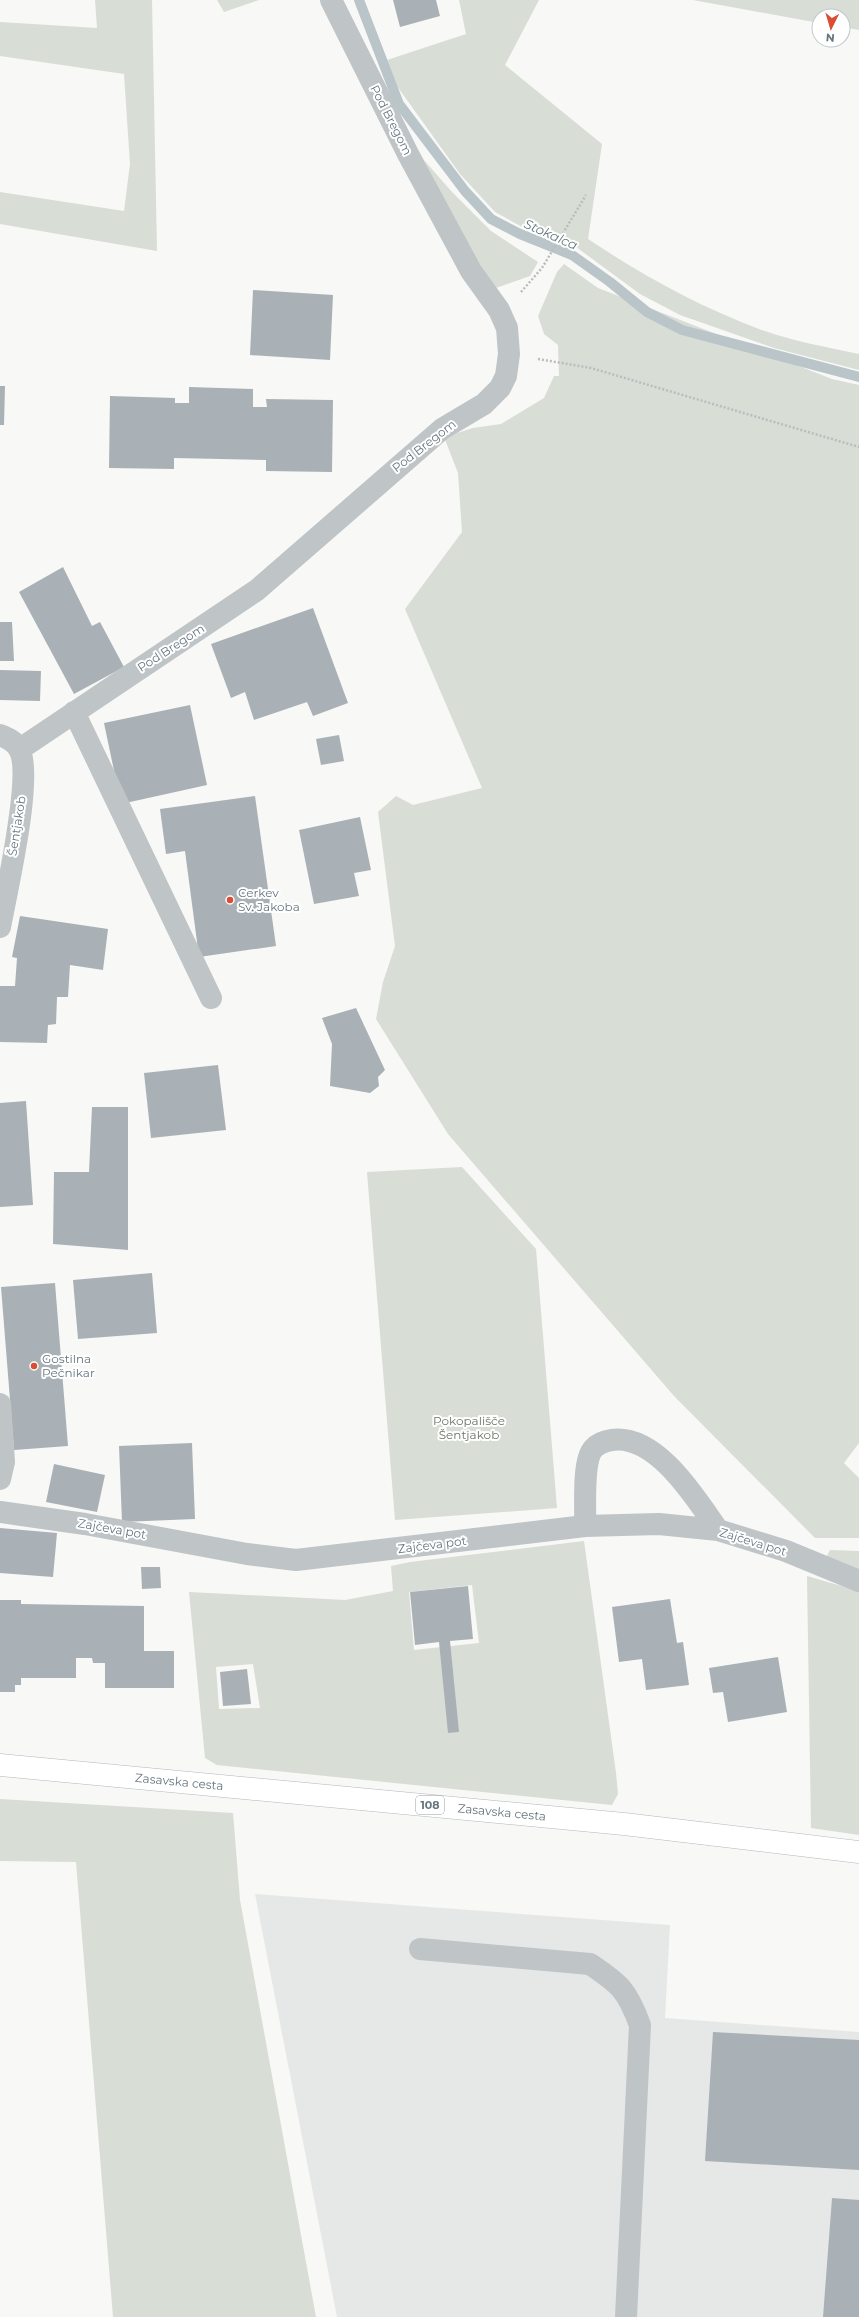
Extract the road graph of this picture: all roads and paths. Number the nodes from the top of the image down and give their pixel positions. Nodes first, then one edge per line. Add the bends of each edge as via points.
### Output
1 (331, 0) edge
2 (586, 195) dead end
3 (542, 268) dead end
4 (509, 354) junction
5 (859, 447) edge
6 (74, 712) junction
7 (0, 735) edge
8 (20, 749) junction
9 (0, 927) edge
10 (211, 998) dead end
11 (0, 1404) edge
12 (0, 1479) edge
13 (0, 1512) edge
14 (585, 1526) junction
15 (718, 1530) junction
16 (859, 1580) edge
17 (0, 1765) edge
18 (859, 1852) edge
19 (420, 1949) dead end
20 (626, 2317) edge

1 - 4 street, Pod Bregom via 342,26 471,271 498,310 506,328
2 - 3 path
4 - 5 path via 591,368
4 - 6 street, Pod Bregom via 506,376 500,388 484,404 442,429 257,590
6 - 8 street, Pod Bregom
6 - 10 street
7 - 8 street via 10,739
8 - 9 street, Šentjakob via 24,764 22,796
11 - 12 street via 4,1462
13 - 14 street, Zajčeva pot via 296,1560
14 - 15 street, Zajčeva pot via 659,1524
14 - 15 street via 587,1464 590,1456 593,1449 603,1441 619,1439 640,1445 667,1464
15 - 16 street, Zajčeva pot via 786,1551
17 - 18 main road, Zasavska cesta / 108 via 624,1824
19 - 20 street via 590,1964 614,1980 630,1999 640,2025

